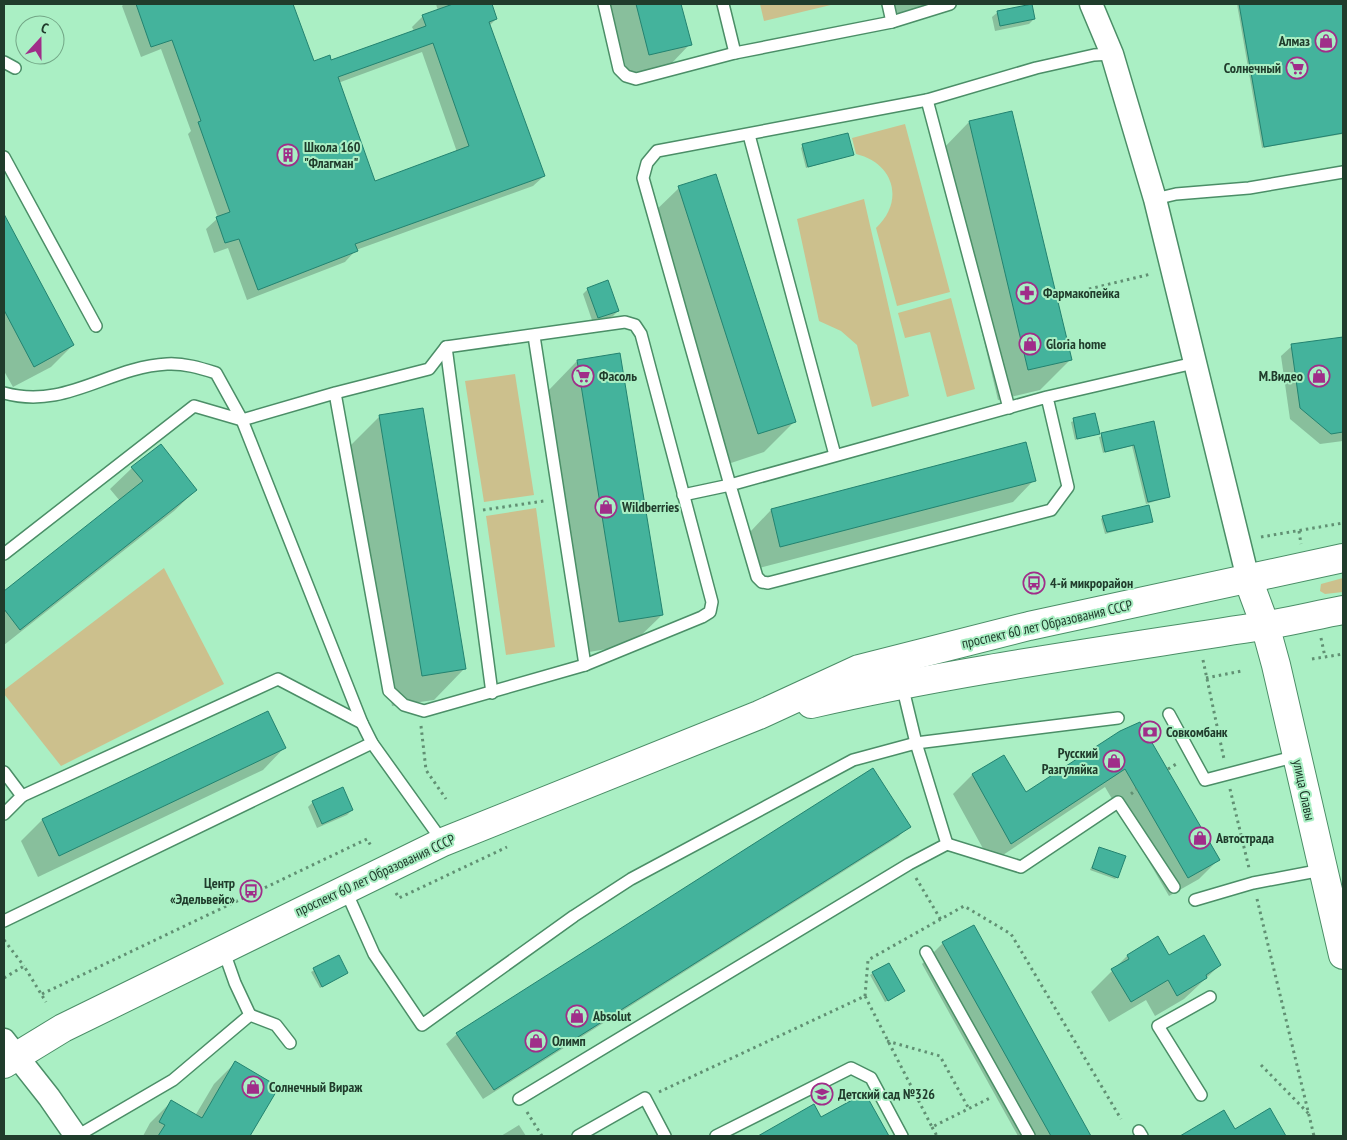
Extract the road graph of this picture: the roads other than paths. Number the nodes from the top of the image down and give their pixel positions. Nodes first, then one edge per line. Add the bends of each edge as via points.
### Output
1 (604, 4) edge
2 (723, 4) edge
3 (888, 4) edge
4 (950, 4) edge
5 (1091, 4) edge
6 (892, 22) junction
7 (735, 54) junction
8 (1112, 54) junction
9 (4, 62) edge
10 (15, 68) dead end
11 (927, 100) junction
12 (749, 135) junction
13 (4, 157) edge
14 (1343, 172) edge
15 (1155, 198) junction
16 (96, 326) dead end
17 (534, 336) junction
18 (446, 347) junction
19 (1194, 363) junction
20 (4, 393) edge
21 (335, 393) junction
22 (1046, 398) junction
23 (1009, 408) junction
24 (242, 420) junction
25 (836, 455) junction
26 (730, 485) junction
27 (683, 495) junction
28 (4, 554) edge
29 (1343, 558) edge
30 (1248, 579) junction
31 (1343, 610) edge
32 (1264, 625) junction
33 (585, 665) junction
34 (902, 683) junction
35 (492, 693) junction
36 (1169, 714) dead end
37 (759, 715) junction
38 (1118, 718) dead end
39 (362, 722) junction
40 (372, 743) junction
41 (916, 743) junction
42 (1297, 756) junction
43 (4, 772) edge
44 (22, 796) junction
45 (4, 814) edge
46 (443, 842) junction
47 (947, 844) junction
48 (1331, 884) edge
49 (1174, 887) dead end
50 (346, 889) junction
51 (1195, 900) dead end
52 (4, 921) edge
53 (222, 948) junction
54 (926, 952) dead end
55 (1343, 955) edge
56 (1210, 997) dead end
57 (250, 1015) junction
58 (290, 1043) dead end
59 (8, 1053) edge
60 (1201, 1095) dead end
61 (519, 1099) road end
62 (77, 1136) edge
63 (578, 1136) edge
64 (665, 1136) edge
65 (716, 1136) edge
66 (902, 1136) edge
67 (1029, 1136) edge

1 - 7 lane via 620,69 626,76 636,79
2 - 7 lane
3 - 6 lane
4 - 6 lane
5 - 8 street
6 - 7 lane
8 - 11 lane via 1036,68
8 - 15 street
9 - 10 lane
11 - 12 lane
11 - 23 lane
12 - 25 lane
12 - 26 lane via 657,151 647,164 643,178
13 - 16 lane
14 - 15 lane via 1249,188
15 - 19 street
17 - 18 lane
17 - 27 lane via 624,322 635,325 641,334
17 - 33 lane
18 - 21 lane via 429,369
18 - 35 lane
19 - 22 lane
19 - 30 street
20 - 24 lane via 24,398 57,396 133,371 167,364 194,366 216,373
21 - 24 lane
21 - 35 lane via 389,691 404,705 424,711
22 - 23 lane
22 - 26 lane via 1068,487 1051,510 768,583 757,577
23 - 25 lane
24 - 28 lane via 194,406
24 - 39 lane
25 - 26 lane
26 - 27 lane
27 - 33 lane via 712,602 710,612
29 - 30 main road, проспект 60 лет Образования СССР
30 - 32 main road, улица Славы
30 - 37 main road, проспект 60 лет Образования СССР via 1029,626 859,668
31 - 32 main road, проспект 60 лет Образования СССР
32 - 34 main road, проспект 60 лет Образования СССР
32 - 42 main road, улица Славы
33 - 35 lane
34 - 37 main road, проспект 60 лет Образования СССР
34 - 41 lane
36 - 42 lane via 1205,780
37 - 46 main road, проспект 60 лет Образования СССР
38 - 41 lane
39 - 40 lane
39 - 44 lane via 278,679
40 - 46 lane
40 - 52 lane
41 - 47 lane
41 - 50 lane via 853,760 631,880 574,916 422,1025 374,954
42 - 48 main road, улица Славы
43 - 44 lane
44 - 45 lane
46 - 50 main road, проспект 60 лет Образования СССР
47 - 49 lane via 1021,867 1118,802
47 - 61 lane
48 - 51 lane via 1253,883
48 - 55 main road, улица Славы
50 - 53 main road, проспект 60 лет Образования СССР
53 - 57 lane
53 - 59 main road, проспект 60 лет Образования СССР
54 - 67 lane
56 - 60 lane via 1158,1026
57 - 58 lane via 276,1025
57 - 62 lane via 173,1080
59 - 62 street
63 - 64 lane via 645,1098
65 - 66 lane via 852,1068 871,1078

